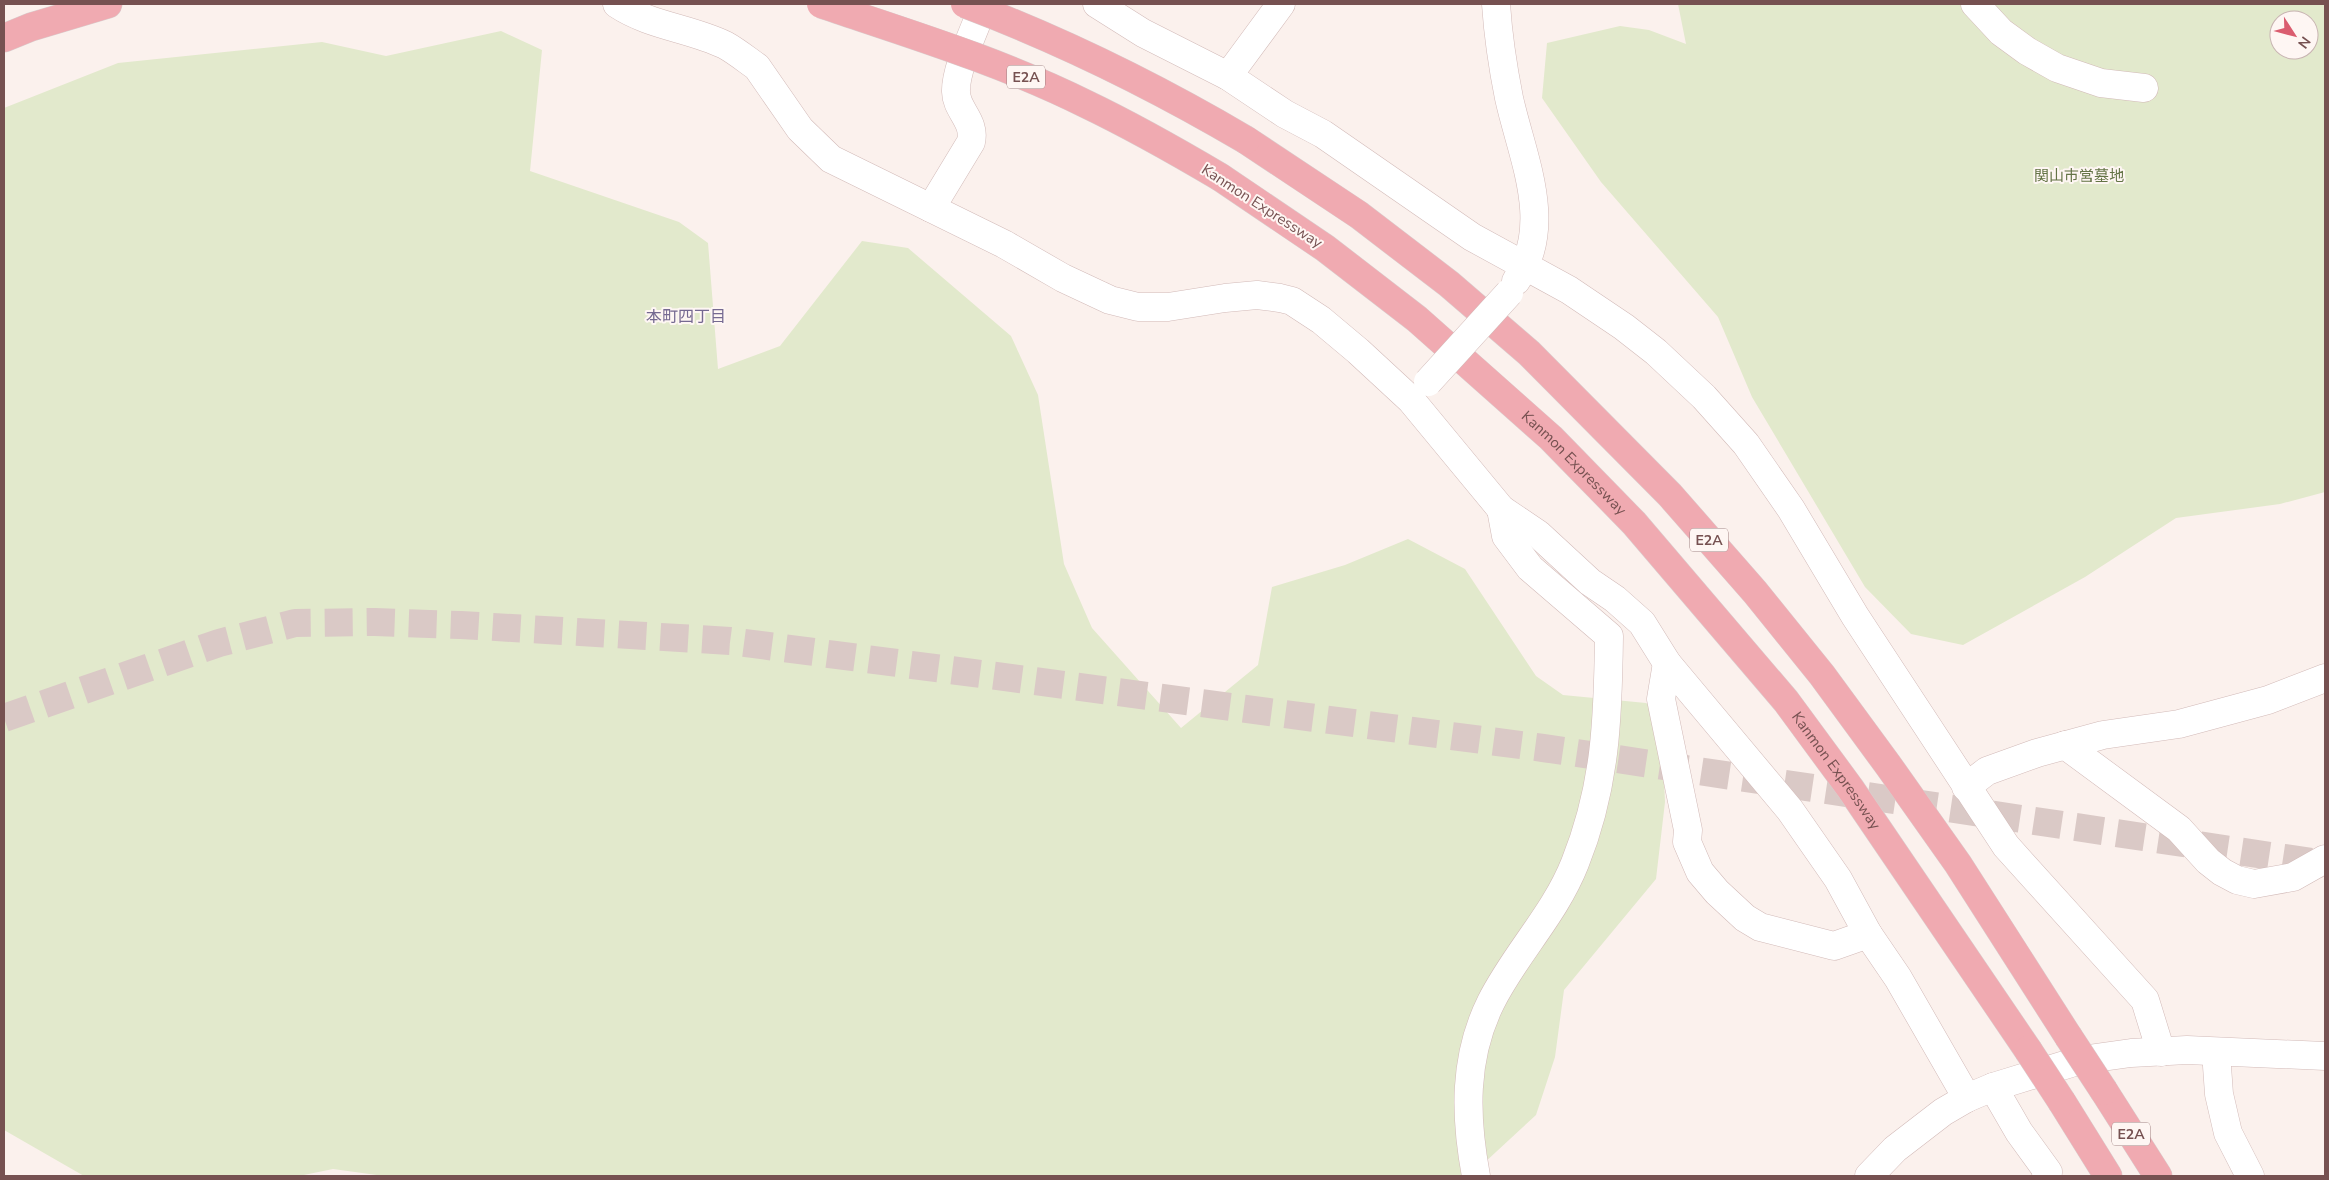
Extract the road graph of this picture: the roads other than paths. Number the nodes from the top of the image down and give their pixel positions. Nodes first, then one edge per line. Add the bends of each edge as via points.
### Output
1 (108, 4) edge
2 (616, 4) edge
3 (821, 4) edge
4 (965, 4) edge
5 (984, 4) edge
6 (1097, 4) edge
7 (1281, 4) edge
8 (1496, 4) edge
9 (1975, 4) edge
10 (4, 38) edge
11 (1228, 76) junction
12 (2144, 88) dead end
13 (931, 208) junction
14 (1527, 266) junction
15 (1419, 391) junction
16 (1501, 509) junction
17 (1667, 663) junction
18 (2325, 678) edge
19 (2065, 745) junction
20 (1966, 787) junction
21 (2325, 859) edge
22 (1868, 934) junction
23 (2161, 1052) junction
24 (2216, 1052) junction
25 (2325, 1056) edge
26 (1993, 1088) junction
27 (1967, 1098) junction
28 (1476, 1176) edge
29 (1869, 1176) edge
30 (2046, 1176) edge
31 (2108, 1176) edge
32 (2158, 1176) edge
33 (2250, 1176) edge

1 - 10 highway
2 - 13 street via 644,19 725,45 757,67 800,129 831,159
3 - 31 highway, Kanmon Expressway / E2A, bridge via 906,32 1042,84 1160,142 1220,177 1325,248 1417,319 1551,438 1634,523 1786,701 1861,804 2028,1050
4 - 32 highway, E2A, bridge via 1107,64 1246,140 1359,215 1449,284 1541,365 1670,495 1822,675 1958,864
5 - 13 street via 958,76 955,94 973,133 971,142
6 - 11 street via 1143,33
7 - 11 street
8 - 14 street via 1509,96 1534,193 1532,243
9 - 12 street via 2001,32 2057,68 2101,83
11 - 14 street via 1323,134 1472,237
13 - 15 street via 1110,300 1138,307 1168,307 1257,295 1292,301
14 - 15 street, bridge via 1509,293
14 - 20 street via 1624,327 1656,352 1704,396 1746,444 1791,509 1855,616
15 - 16 street
16 - 17 street via 1538,534 1590,582 1642,623
16 - 28 street via 1506,536 1530,568 1609,636 1608,716 1593,809 1574,865 1556,900 1490,1003 1480,1030 1472,1058 1467,1114
17 - 22 street via 1790,810 1838,879
17 - 22 street via 1661,698 1688,830 1687,842 1700,872 1738,912 1760,927 1834,946
18 - 19 street via 2268,700 2179,724 2103,735
19 - 20 street via 1987,771
19 - 21 street via 2179,829 2208,861 2237,880 2254,884 2293,877
20 - 23 street via 2006,846 2145,1000
22 - 27 street via 1898,978
23 - 24 street
23 - 26 street via 2081,1060
24 - 25 street
24 - 33 street via 2228,1133
26 - 27 street
26 - 30 street via 2048,1172
27 - 29 street via 1895,1149

